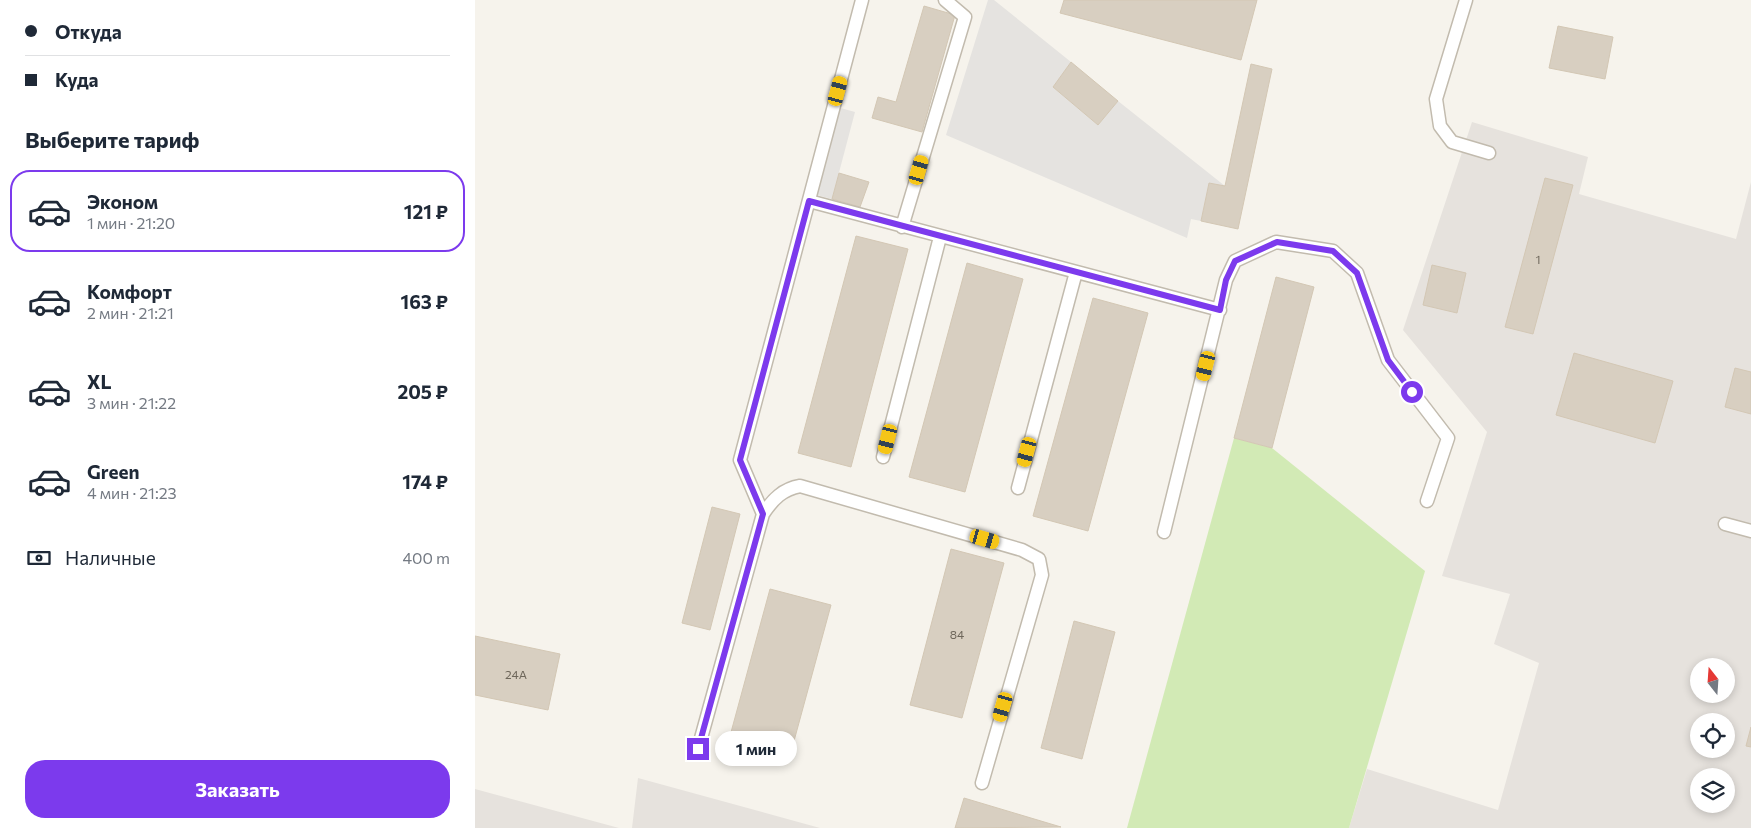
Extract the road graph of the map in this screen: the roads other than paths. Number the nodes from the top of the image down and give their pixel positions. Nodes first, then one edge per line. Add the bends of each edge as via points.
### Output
1 (862, 0) edge
2 (945, 0) edge
3 (1466, 0) edge
4 (1489, 152) dead end
5 (809, 201) junction
6 (902, 227) junction
7 (940, 237) junction
8 (1075, 272) junction
9 (1220, 310) junction
10 (883, 457) dead end
11 (1018, 488) dead end
12 (1427, 501) dead end
13 (763, 514) junction
14 (1725, 524) dead end
15 (1751, 531) edge
16 (1164, 532) dead end
17 (698, 749) dead end
18 (982, 783) dead end

1 - 5 lane
2 - 6 lane via 965,17
3 - 4 lane via 1436,99 1440,126 1452,142
5 - 6 lane
5 - 13 lane via 740,460
6 - 7 lane
7 - 8 lane
7 - 10 lane
8 - 9 lane
8 - 11 lane
9 - 12 lane via 1226,280 1235,261 1277,242 1333,251 1357,273 1388,360 1448,438
9 - 16 lane
13 - 17 lane
13 - 18 lane via 772,501 788,488 800,486 1022,550 1039,559 1042,575
14 - 15 lane

